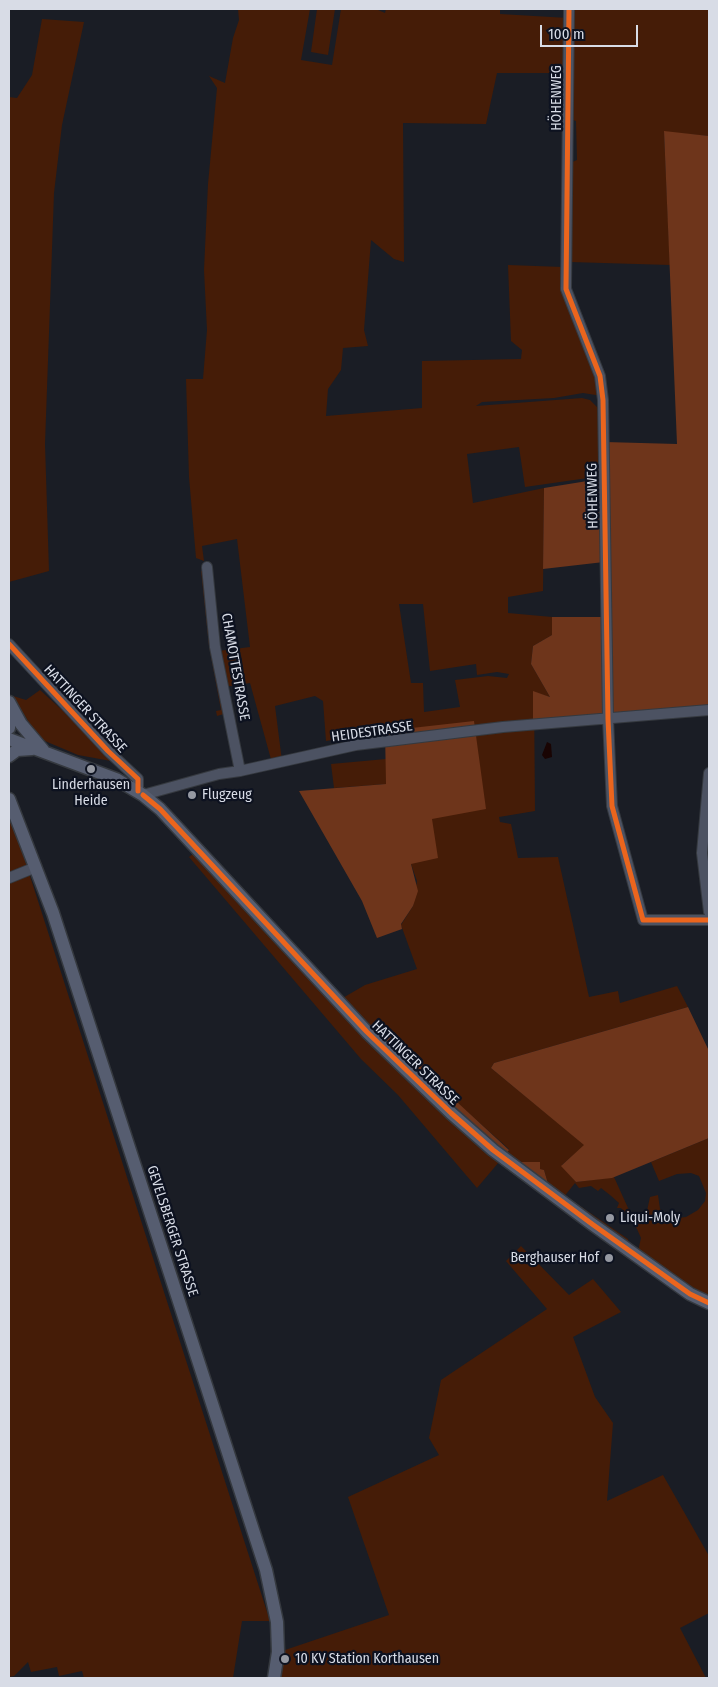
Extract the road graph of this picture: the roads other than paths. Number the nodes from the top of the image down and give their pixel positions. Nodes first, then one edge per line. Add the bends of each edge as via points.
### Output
1 (569, 9) edge
2 (207, 567) dead end
3 (9, 644) edge
4 (10, 704) edge
5 (709, 710) edge
6 (608, 719) junction
7 (9, 728) edge
8 (9, 739) edge
9 (41, 751) junction
10 (9, 756) edge
11 (240, 771) junction
12 (709, 773) edge
13 (141, 793) junction
14 (9, 799) edge
15 (36, 867) junction
16 (9, 878) edge
17 (709, 912) edge
18 (709, 920) edge
19 (709, 1303) edge
20 (274, 1678) edge

1 - 6 street, HÖHENWEG via 566,288 600,376 603,400
2 - 11 street, CHAMOTTESTRASSE via 215,647
3 - 13 street, HATTINGER STRASSE via 138,780
4 - 7 main road
4 - 9 main road
5 - 6 street, HEIDESTRASSE
6 - 11 street, HEIDESTRASSE via 503,727 356,745
6 - 18 street, HÖHENWEG via 612,806 643,920
8 - 9 main road, HATTINGER STRASSE
9 - 10 main road via 17,750
9 - 13 main road, HATTINGER STRASSE via 116,779
11 - 13 street, HEIDESTRASSE
12 - 17 street via 702,853
13 - 19 main road, HATTINGER STRASSE via 160,809 367,1032 451,1114 493,1150 592,1224 690,1294
14 - 15 main road, GEVELSBERGER STRASSE
15 - 16 street
15 - 20 main road, GEVELSBERGER STRASSE via 266,1570 277,1622 278,1652

